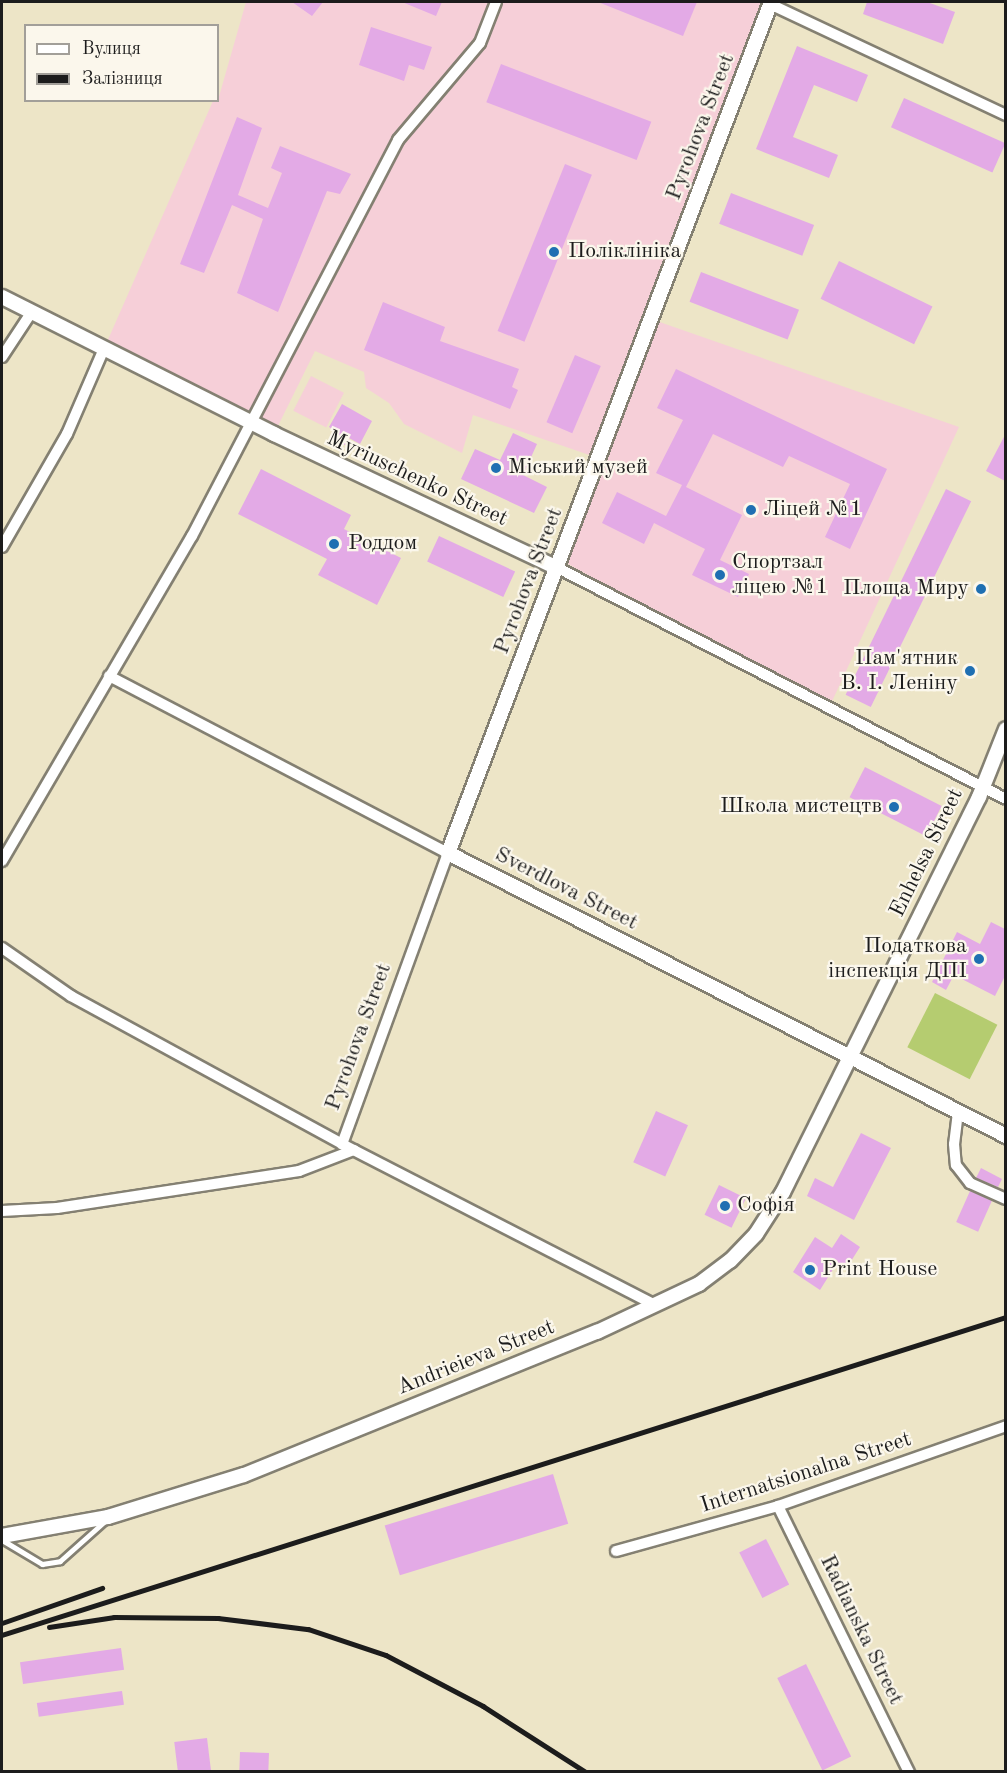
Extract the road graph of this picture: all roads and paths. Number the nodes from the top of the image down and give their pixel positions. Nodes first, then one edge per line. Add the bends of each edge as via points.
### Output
1 (496, 2) edge
2 (770, 3) edge
3 (1005, 115) edge
4 (2, 297) edge
5 (31, 313) junction
6 (104, 351) junction
7 (2, 357) edge
8 (252, 423) junction
9 (2, 547) edge
10 (556, 567) junction
11 (109, 676) junction
12 (1005, 729) edge
13 (982, 789) junction
14 (1005, 799) edge
15 (448, 853) junction
16 (2, 861) edge
17 (2, 948) edge
18 (851, 1059) junction
19 (958, 1112) junction
20 (1005, 1136) edge
21 (342, 1144) junction
22 (354, 1150) junction
23 (1005, 1200) edge
24 (2, 1211) edge
25 (655, 1305) junction
26 (1005, 1426) edge
27 (778, 1506) junction
28 (108, 1518) junction
29 (2, 1538) edge
30 (616, 1551) dead end
31 (909, 1772) edge

1 - 8 street via 480,43 398,140
2 - 3 street
2 - 10 street, Pyrohova Street
4 - 5 street, Myriuschenko Street
5 - 6 street, Myriuschenko Street
5 - 7 street
6 - 8 street, Myriuschenko Street
6 - 9 street via 67,434
8 - 10 street, Myriuschenko Street
8 - 11 street
10 - 13 street, Myriuschenko Street
10 - 15 street, Pyrohova Street
11 - 15 street, Sverdlova Street
11 - 16 street
12 - 13 street, Enhelsa Street
13 - 14 street, Myriuschenko Street
13 - 18 street, Enhelsa Street
15 - 18 street, Sverdlova Street
15 - 21 street, Pyrohova Street
17 - 21 street via 71,996
18 - 19 street, Sverdlova Street
18 - 25 street, Andrieieva Street via 783,1192 756,1234 730,1262 699,1284
19 - 20 street, Sverdlova Street
19 - 23 street via 954,1144 957,1165 970,1183
21 - 22 street
22 - 24 street via 298,1171 57,1208
22 - 25 street
25 - 28 street, Andrieieva Street via 244,1475
26 - 27 street, Internatsionalna Street
27 - 30 street, Internatsionalna Street
27 - 31 street, Radianska Street
28 - 29 street, Andrieieva Street
28 - 29 lane via 84,1544 60,1561 42,1564

